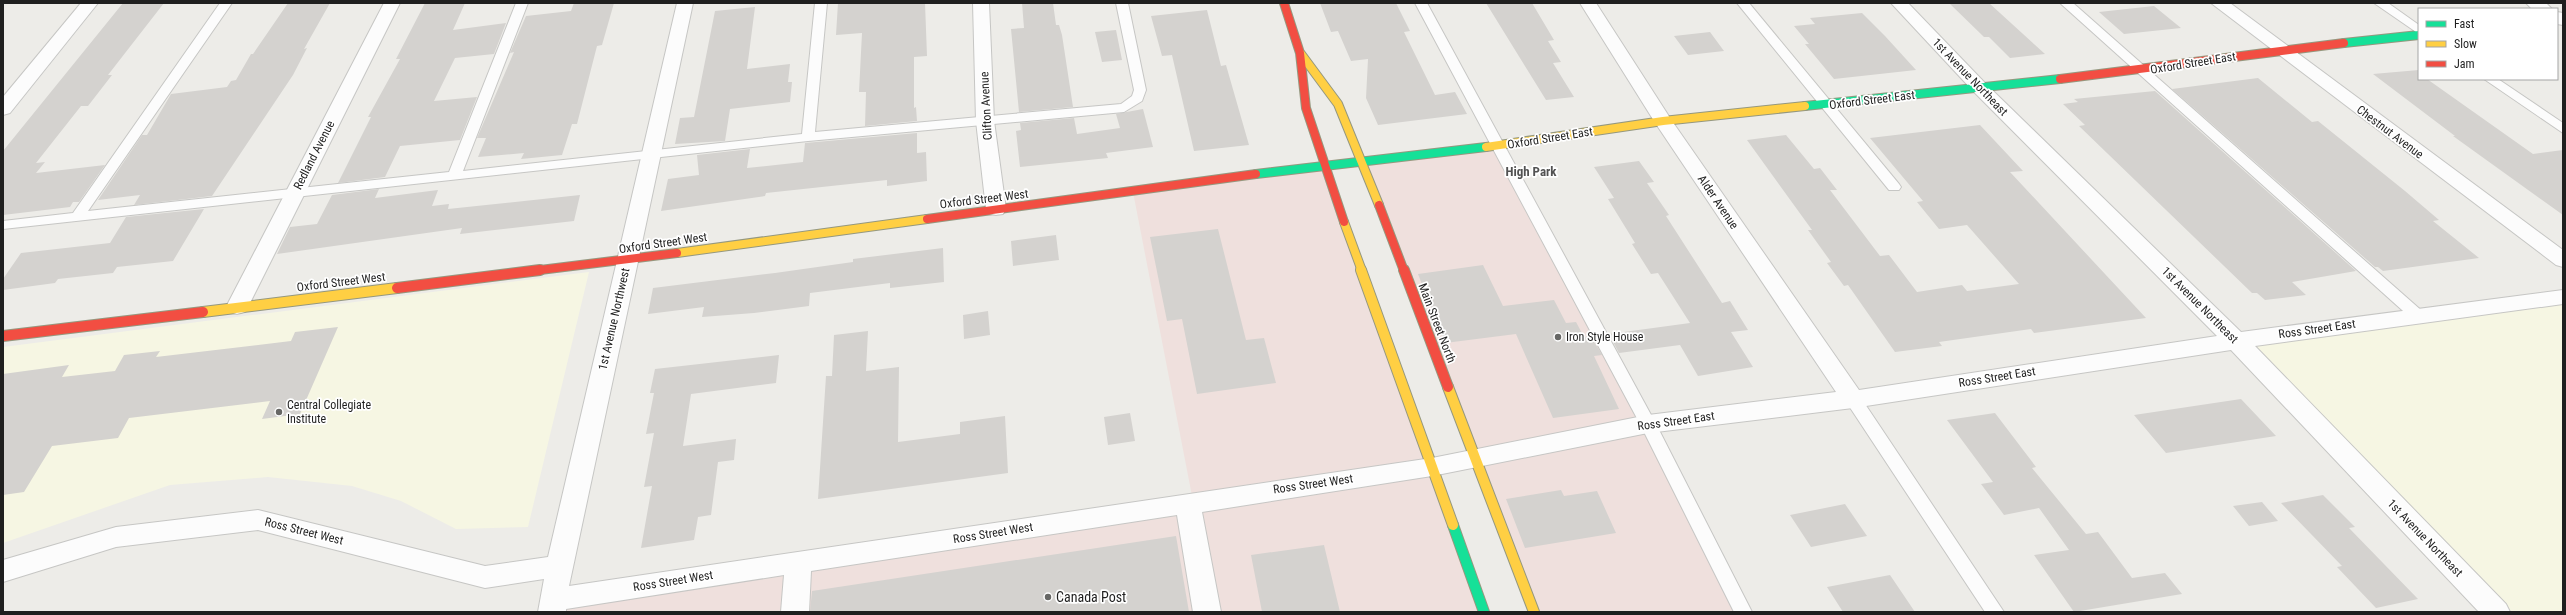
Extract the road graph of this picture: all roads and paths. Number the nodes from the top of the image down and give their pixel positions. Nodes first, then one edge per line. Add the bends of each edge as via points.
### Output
1 (90, 3) edge
2 (226, 3) edge
3 (392, 3) edge
4 (522, 3) edge
5 (685, 3) edge
6 (821, 3) edge
7 (982, 3) edge
8 (1122, 3) edge
9 (1284, 3) edge
10 (1421, 3) edge
11 (1588, 3) edge
12 (1743, 3) edge
13 (1899, 3) edge
14 (2066, 3) edge
15 (2219, 3) edge
16 (2380, 3) edge
17 (2418, 29) edge
18 (2418, 36) edge
19 (2279, 49) junction
20 (1300, 53) junction
21 (2142, 71) junction
22 (2491, 80) edge
23 (1980, 88) junction
24 (1827, 105) junction
25 (3, 109) edge
26 (985, 121) junction
27 (1663, 121) junction
28 (2563, 129) edge
29 (808, 137) junction
30 (1498, 146) junction
31 (650, 156) junction
32 (1363, 162) junction
33 (1324, 165) junction
34 (455, 175) junction
35 (1894, 187) dead end
36 (294, 193) junction
37 (996, 208) junction
38 (78, 216) junction
39 (3, 225) edge
40 (628, 260) junction
41 (2563, 260) edge
42 (2563, 297) edge
43 (237, 307) junction
44 (2417, 315) junction
45 (3, 336) edge
46 (2236, 341) junction
47 (1852, 399) junction
48 (1648, 424) junction
49 (1475, 457) junction
50 (1432, 467) junction
51 (1188, 504) junction
52 (798, 562) junction
53 (559, 566) junction
54 (3, 571) edge
55 (553, 606) edge
56 (795, 612) edge
57 (1207, 612) edge
58 (1484, 612) edge
59 (1534, 612) edge
60 (1743, 612) edge
61 (1995, 612) edge
62 (2496, 612) edge

1 - 25 street
2 - 38 lane
3 - 36 street, Redland Avenue
4 - 34 lane
5 - 31 street, 1st Avenue Northwest
6 - 29 lane
7 - 26 street, Clifton Avenue
8 - 26 lane via 1140,90 1138,98 1124,108
9 - 20 street, Main Street North
10 - 30 lane
11 - 27 street, Alder Avenue
12 - 24 lane
13 - 23 street, 1st Avenue Northeast
14 - 21 lane
15 - 19 street, Chestnut Avenue
16 - 17 lane
18 - 19 street, Oxford Street East
19 - 21 street, Oxford Street East
19 - 41 street, Chestnut Avenue
20 - 32 street, Main Street North via 1338,104
20 - 33 street, Main Street North via 1306,108
21 - 23 street, Oxford Street East
21 - 44 lane
22 - 28 lane
23 - 24 street, Oxford Street East
23 - 46 street, 1st Avenue Northeast
24 - 27 street, Oxford Street East
24 - 35 lane
26 - 29 lane
26 - 37 street, Clifton Avenue
27 - 30 street, Oxford Street East
27 - 47 street, Alder Avenue
29 - 31 lane
30 - 32 street, Oxford Street East
30 - 48 lane
31 - 34 lane
31 - 40 street, 1st Avenue Northwest
32 - 33 street, Oxford Street East
32 - 49 street, Main Street North
33 - 37 street, Oxford Street West
33 - 50 street, Main Street North
34 - 36 lane
36 - 38 lane
36 - 43 street, Redland Avenue
37 - 40 street, Oxford Street West
38 - 39 lane
40 - 43 street, Oxford Street West
40 - 53 street, 1st Avenue Northwest
42 - 44 street, Ross Street East
43 - 45 street, Oxford Street West
44 - 46 street, Ross Street East
46 - 47 street, Ross Street East
46 - 62 street, 1st Avenue Northeast
47 - 48 street, Ross Street East
47 - 61 lane
48 - 49 street, Ross Street East
48 - 60 lane
49 - 50 street, Ross Street East
49 - 59 street, Main Street North
50 - 51 street, Ross Street West
50 - 58 street, Main Street North
51 - 52 street, Ross Street West
51 - 57 street
52 - 55 street, Ross Street West
52 - 56 street
53 - 54 street, Ross Street West via 485,577 258,520 116,537
53 - 55 street, 1st Avenue Northwest

